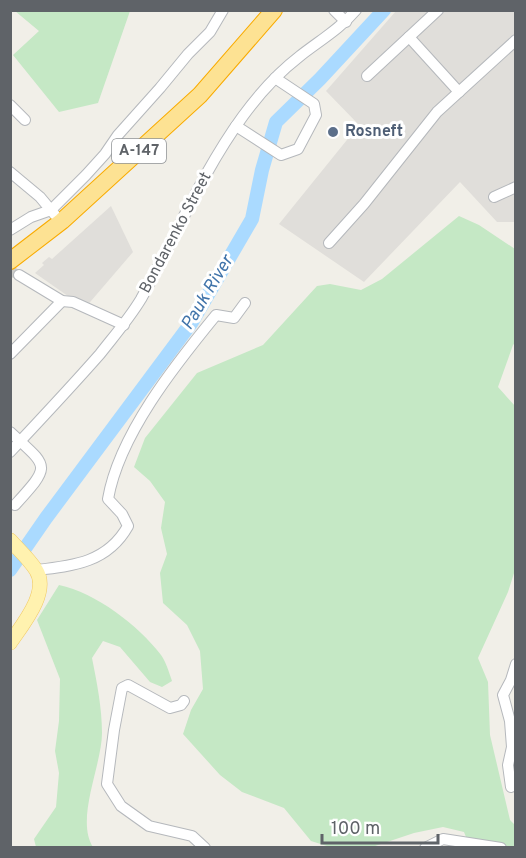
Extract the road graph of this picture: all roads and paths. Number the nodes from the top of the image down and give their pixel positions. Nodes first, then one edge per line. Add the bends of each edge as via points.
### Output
1 (223, 10) edge
2 (334, 10) edge
3 (356, 10) edge
4 (438, 10) edge
5 (274, 11) edge
6 (346, 22) junction
7 (409, 37) junction
8 (516, 40) edge
9 (507, 48) junction
10 (516, 57) edge
11 (368, 76) dead end
12 (276, 78) junction
13 (459, 92) junction
14 (10, 105) edge
15 (25, 120) dead end
16 (236, 126) junction
17 (10, 172) edge
18 (516, 187) edge
19 (494, 197) dead end
20 (56, 215) junction
21 (10, 230) edge
22 (329, 243) dead end
23 (15, 268) edge
24 (62, 300) junction
25 (245, 303) dead end
26 (123, 325) junction
27 (10, 354) edge
28 (10, 432) edge
29 (20, 441) junction
30 (10, 452) edge
31 (15, 505) dead end
32 (10, 540) edge
33 (36, 570) junction
34 (10, 643) edge
35 (516, 664) edge
36 (184, 701) dead end
37 (511, 787) dead end
38 (205, 848) edge
39 (425, 848) edge
40 (501, 848) edge

1 - 20 street via 210,32 118,135
2 - 6 street
3 - 6 street, Bondarenko Street
4 - 7 street
5 - 20 highway, А-147 via 200,94
6 - 12 street, Bondarenko Street
7 - 11 street
7 - 13 street
8 - 9 street
9 - 10 street
9 - 13 street
12 - 16 street, Bondarenko Street
12 - 16 street via 314,104 316,115 298,149 281,155
13 - 22 street via 437,112
14 - 15 street
16 - 26 street, Bondarenko Street
17 - 20 street
18 - 19 street
20 - 21 street via 31,217
20 - 23 highway, А-147
23 - 24 street
24 - 26 street
24 - 27 street
25 - 33 street via 234,318 216,315 192,344 123,451 108,499 128,526 120,541 87,561
26 - 29 street, Bondarenko Street
28 - 29 street
29 - 30 street, Bondarenko Street
29 - 31 street via 42,467 38,480
32 - 33 main road
33 - 34 main road via 41,582 34,609
35 - 37 street via 503,695 510,721
36 - 38 street via 170,708 128,685 122,688 107,784 121,806 149,825 192,836
39 - 40 street via 443,839

